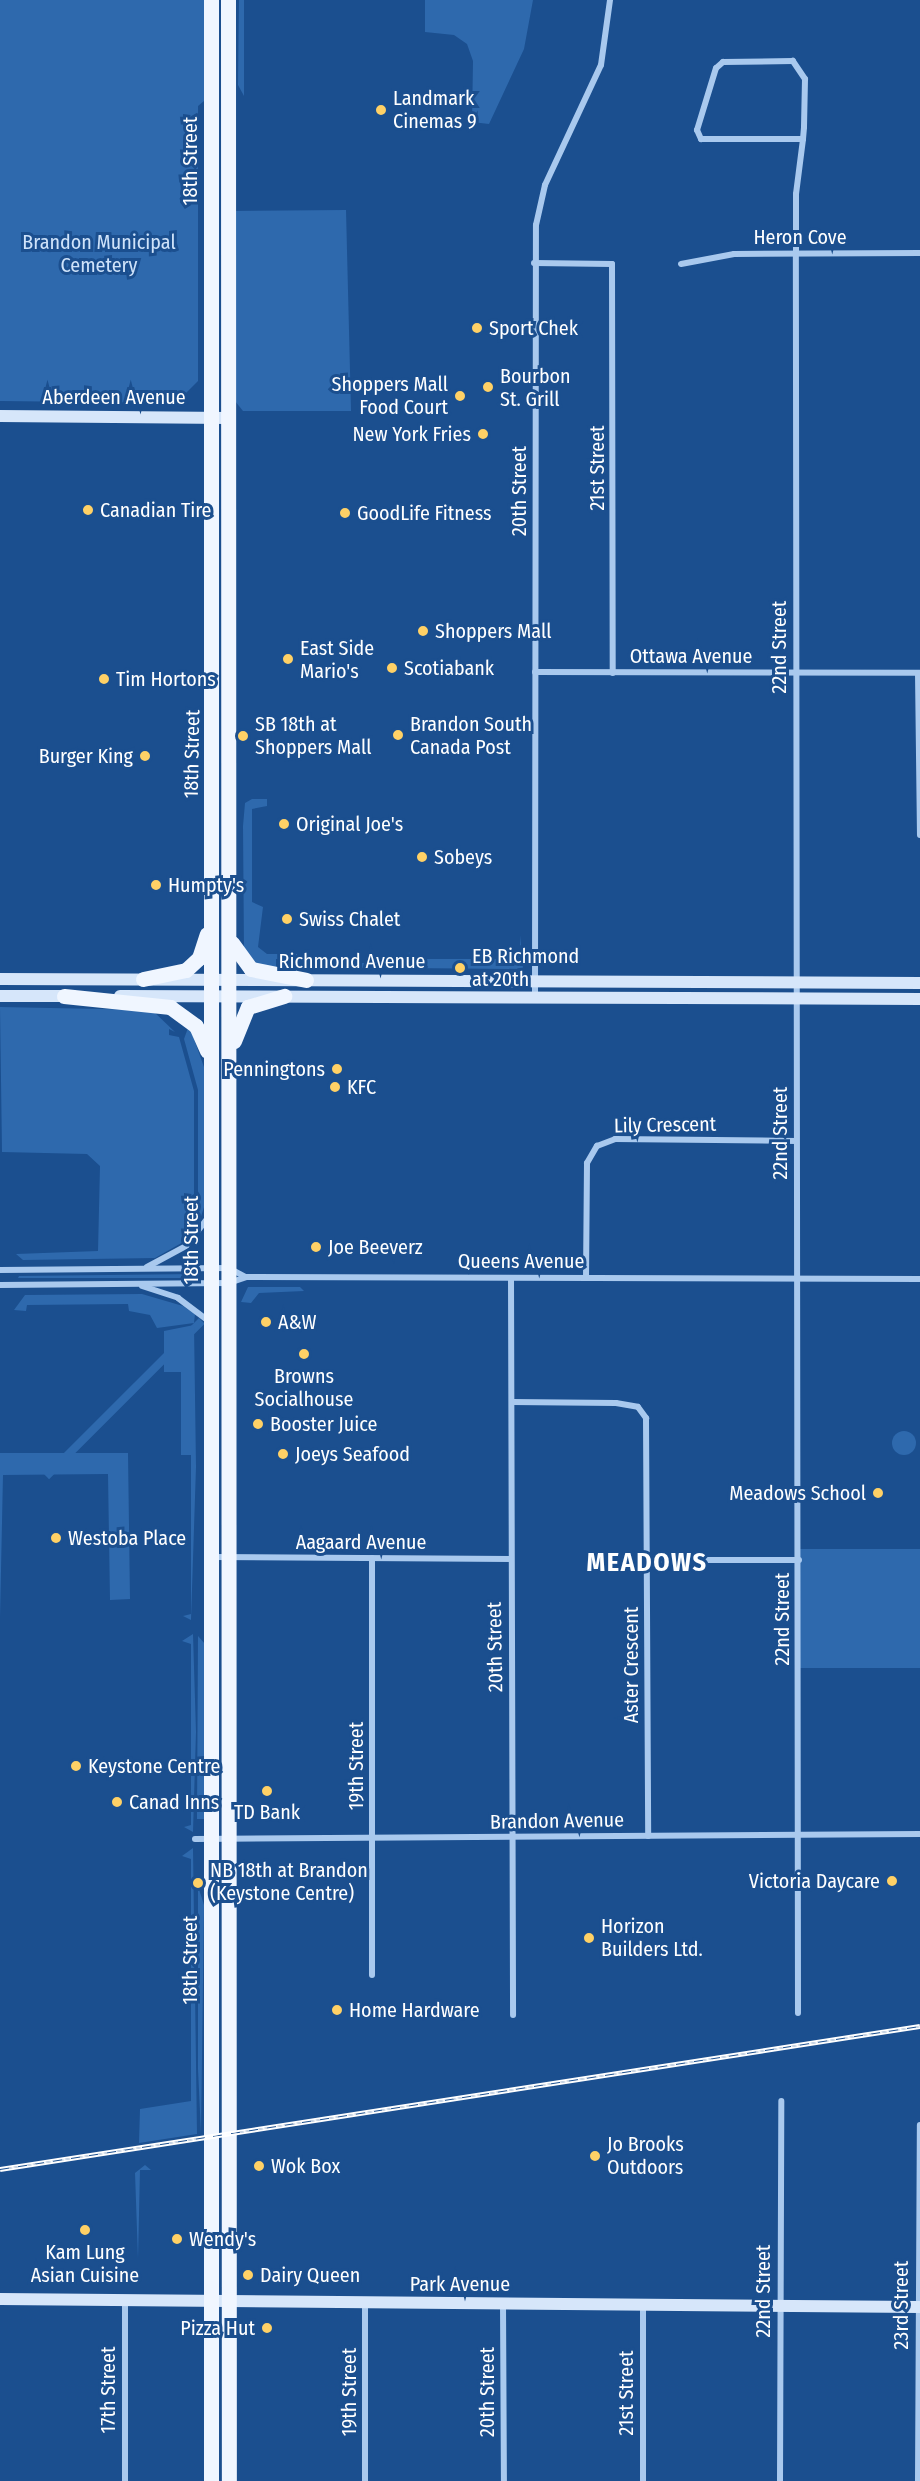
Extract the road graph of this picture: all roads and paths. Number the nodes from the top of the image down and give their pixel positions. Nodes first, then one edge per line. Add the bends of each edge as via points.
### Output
1 (211, 0) edge
2 (228, 0) edge
3 (610, 0) edge
4 (803, 139) junction
5 (920, 253) edge
6 (796, 254) junction
7 (534, 263) junction
8 (681, 264) dead end
9 (0, 416) edge
10 (212, 417) junction
11 (228, 418) junction
12 (535, 672) junction
13 (613, 673) junction
14 (796, 673) junction
15 (919, 673) edge
16 (920, 835) edge
17 (212, 899) junction
18 (229, 928) junction
19 (0, 979) edge
20 (143, 979) junction
21 (212, 980) junction
22 (229, 980) junction
23 (306, 980) junction
24 (535, 982) junction
25 (796, 983) junction
26 (920, 983) edge
27 (0, 996) edge
28 (64, 996) junction
29 (212, 996) junction
30 (229, 996) junction
31 (284, 996) junction
32 (535, 997) junction
33 (795, 999) junction
34 (920, 999) edge
35 (229, 1061) junction
36 (212, 1075) junction
37 (796, 1141) junction
38 (212, 1191) junction
39 (130, 1269) junction
40 (0, 1270) edge
41 (212, 1276) junction
42 (229, 1276) junction
43 (246, 1277) junction
44 (511, 1278) junction
45 (586, 1278) junction
46 (796, 1278) junction
47 (920, 1279) edge
48 (133, 1284) junction
49 (0, 1285) edge
50 (212, 1337) junction
51 (512, 1402) junction
52 (211, 1557) junction
53 (228, 1557) junction
54 (372, 1558) junction
55 (511, 1559) junction
56 (648, 1560) junction
57 (799, 1560) junction
58 (796, 1833) junction
59 (920, 1834) edge
60 (648, 1836) junction
61 (228, 1838) junction
62 (203, 1839) junction
63 (372, 1839) junction
64 (512, 1839) junction
65 (372, 1975) dead end
66 (798, 2013) dead end
67 (513, 2015) dead end
68 (781, 2101) dead end
69 (919, 2127) edge
70 (0, 2299) edge
71 (125, 2300) junction
72 (210, 2301) junction
73 (228, 2301) junction
74 (365, 2303) junction
75 (503, 2303) junction
76 (643, 2304) junction
77 (780, 2306) junction
78 (918, 2307) edge
79 (125, 2481) edge
80 (211, 2481) edge
81 (229, 2481) edge
82 (366, 2481) edge
83 (504, 2481) edge
84 (643, 2481) edge
85 (780, 2481) edge
86 (918, 2481) edge

1 - 10 main road, 18th Street
2 - 11 main road, 18th Street
3 - 7 street, 20th Street via 601,66 545,185
4 - 4 street, 22nd Street via 801,67 793,61 723,62 716,68 697,130 701,139
4 - 6 street, 22nd Street
5 - 6 street, Heron Cove
6 - 8 street, Heron Cove via 734,254
6 - 14 street, 22nd Street
7 - 12 street, 20th Street
7 - 13 street, 21st Street via 612,264
9 - 10 main road, Aberdeen Avenue
10 - 11 main road, Aberdeen Avenue
10 - 17 main road, 18th Street
11 - 18 main road, 18th Street
12 - 13 street, Ottawa Avenue
12 - 24 street, 20th Street
13 - 14 street, Ottawa Avenue
14 - 15 street, Ottawa Avenue
14 - 25 street, 22nd Street
15 - 16 street
17 - 20 main road via 196,962 179,974
17 - 21 main road, 18th Street
18 - 22 main road, 18th Street
18 - 23 main road via 235,953 246,966
19 - 20 main road, Richmond Avenue
20 - 21 main road, Richmond Avenue
21 - 22 main road, Richmond Avenue
21 - 29 main road, 18th Street
22 - 23 main road, Richmond Avenue
22 - 30 main road, 18th Street
23 - 24 main road, Richmond Avenue
24 - 25 main road, Richmond Avenue
24 - 32 street, 20th Street
25 - 26 main road, Richmond Avenue
25 - 33 street, 22nd Street
27 - 28 main road, Richmond Avenue
28 - 29 main road, Richmond Avenue
28 - 36 main road via 179,1010 201,1033
29 - 30 main road, Richmond Avenue
29 - 36 main road, 18th Street
30 - 31 main road, Richmond Avenue
30 - 35 main road, 18th Street
31 - 32 main road, Richmond Avenue
31 - 35 main road via 245,1011
32 - 33 main road, Richmond Avenue
33 - 34 main road, Richmond Avenue
33 - 37 street, 22nd Street
35 - 42 main road, 18th Street
36 - 38 main road, 18th Street
37 - 45 street, Lily Crescent via 615,1139 597,1146 587,1163
37 - 46 street, 22nd Street
38 - 39 street via 207,1218 192,1241 166,1260
38 - 41 main road, 18th Street
39 - 40 street
39 - 41 street
41 - 42 street
41 - 42 street
41 - 48 street
41 - 50 main road, 18th Street
42 - 43 street
42 - 43 street
42 - 53 main road, 18th Street
43 - 44 street, Queens Avenue
44 - 45 street, Queens Avenue
44 - 51 street, 20th Street
45 - 46 street, Queens Avenue
46 - 47 street, Queens Avenue
46 - 57 street, 22nd Street
48 - 49 street
48 - 50 street via 193,1307 210,1323
50 - 52 main road, 18th Street
51 - 55 street, 20th Street
51 - 56 street, Aster Crescent via 638,1407 646,1418 648,1438
52 - 53 street, Aagaard Avenue
52 - 62 main road, 18th Street
53 - 54 street, Aagaard Avenue
53 - 61 main road, 18th Street
54 - 55 street, Aagaard Avenue
54 - 63 street, 19th Street
55 - 64 street, 20th Street
56 - 57 street
56 - 60 street, Aster Crescent
57 - 58 street, 22nd Street
58 - 59 street, Brandon Avenue
58 - 60 street, Brandon Avenue
58 - 66 street, 22nd Street
60 - 64 street, Brandon Avenue
61 - 62 street, Brandon Avenue
61 - 63 street, Brandon Avenue
61 - 73 main road, 18th Street
62 - 72 main road, 18th Street
63 - 64 street, Brandon Avenue
63 - 65 street, 19th Street
64 - 67 street, 20th Street
68 - 77 street, 22nd Street
69 - 78 street, 23rd Street
70 - 71 main road, Park Avenue
71 - 72 main road, Park Avenue
71 - 79 street, 17th Street
72 - 73 main road, Park Avenue
72 - 80 main road, 18th Street
73 - 74 main road, Park Avenue
73 - 81 main road, 18th Street
74 - 75 main road, Park Avenue
74 - 82 street, 19th Street
75 - 76 main road, Park Avenue
75 - 83 street, 20th Street
76 - 77 main road, Park Avenue
76 - 84 street, 21st Street
77 - 78 main road, Park Avenue
77 - 85 street, 22nd Street
78 - 86 street, 23rd Street

